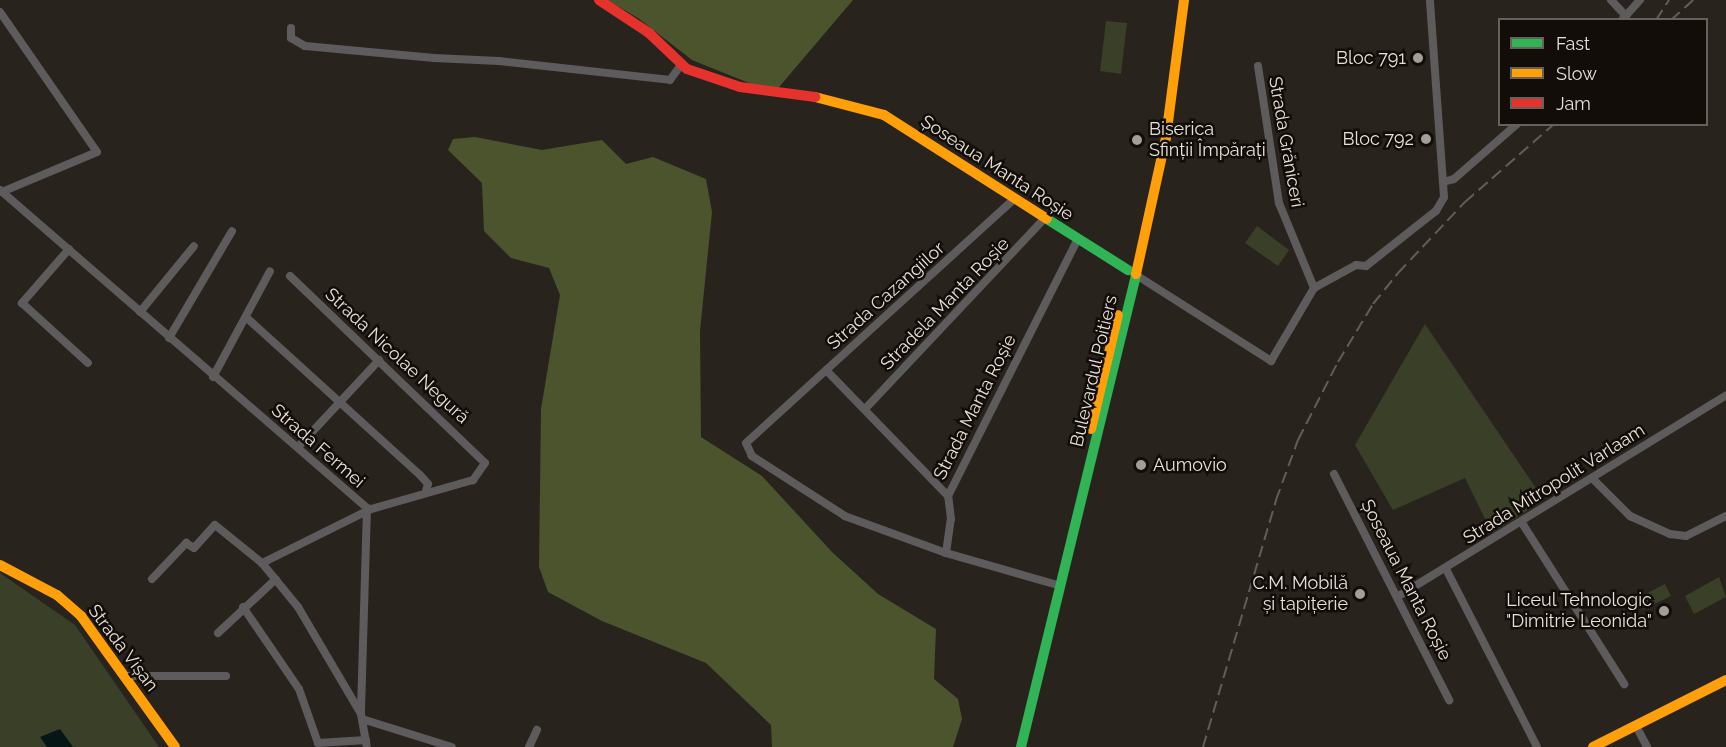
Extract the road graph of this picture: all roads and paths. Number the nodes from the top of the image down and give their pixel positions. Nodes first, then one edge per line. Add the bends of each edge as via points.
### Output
1 (599, 0) edge
2 (1178, 0) edge
3 (1184, 0) edge
4 (1430, 0) edge
5 (1611, 0) edge
6 (1640, 0) edge
7 (0, 12) edge
8 (1624, 18) edge
9 (291, 28) dead end
10 (681, 65) junction
11 (1257, 66) dead end
12 (1515, 126) edge
13 (1443, 182) junction
14 (1, 191) edge
15 (1015, 198) junction
16 (1045, 219) junction
17 (232, 231) dead end
18 (1078, 239) junction
19 (194, 246) dead end
20 (69, 249) junction
21 (270, 271) dead end
22 (1131, 272) junction
23 (290, 276) dead end
24 (1314, 288) junction
25 (140, 312) junction
26 (248, 319) junction
27 (169, 338) junction
28 (379, 360) junction
29 (88, 363) dead end
30 (826, 370) junction
31 (213, 377) junction
32 (1726, 395) edge
33 (338, 403) junction
34 (865, 409) junction
35 (298, 447) junction
36 (1334, 474) dead end
37 (1592, 478) junction
38 (426, 491) junction
39 (948, 496) junction
40 (367, 512) junction
41 (1726, 516) edge
42 (1522, 523) junction
43 (946, 553) junction
44 (262, 563) junction
45 (0, 565) edge
46 (1446, 569) junction
47 (152, 579) dead end
48 (276, 579) junction
49 (1057, 585) junction
50 (1397, 597) junction
51 (243, 607) junction
52 (218, 633) dead end
53 (124, 676) junction
54 (226, 676) dead end
55 (1726, 680) edge
56 (1624, 684) dead end
57 (1449, 700) dead end
58 (361, 716) junction
59 (1636, 726) junction
60 (537, 730) dead end
61 (367, 743) edge
62 (175, 747) edge
63 (452, 747) edge
64 (528, 747) edge
65 (1014, 747) edge
66 (1021, 747) edge
67 (1537, 747) edge
68 (1593, 747) edge
69 (1647, 747) edge

1 - 10 main road via 649,33
2 - 22 main road, Bulevardul Poitiers via 1159,135
3 - 22 main road, Bulevardul Poitiers via 1166,137
4 - 13 street
5 - 8 street
6 - 8 street
7 - 14 street, Strada Fermei via 97,152
9 - 10 street via 291,38 305,46 500,61 670,80
10 - 15 main road, Șoseaua Manta Roșie via 740,87 864,106
11 - 24 street, Strada Grăniceri via 1279,203
12 - 13 street via 1454,179
13 - 24 street via 1444,198 1436,211 1366,266 1356,265
14 - 20 street, Strada Fermei
15 - 16 main road, Șoseaua Manta Roșie
15 - 30 street, Strada Cazangiilor
16 - 18 main road, Șoseaua Manta Roșie
16 - 34 street, Stradela Manta Roșie
17 - 27 street
18 - 22 main road, Șoseaua Manta Roșie
18 - 39 street, Strada Manta Roșie
19 - 25 street
20 - 25 street, Strada Fermei
20 - 29 street via 22,303
21 - 26 street
22 - 24 street, Șoseaua Manta Roșie via 1271,361
22 - 49 main road, Bulevardul Poitiers
23 - 28 street, Strada Nicolae Negură
25 - 27 street, Strada Fermei
26 - 31 street
26 - 33 street
27 - 31 street, Strada Fermei
28 - 33 street
28 - 38 street, Strada Nicolae Negură via 483,458 484,469 473,480
30 - 34 street, Strada Cazangiilor
30 - 43 street via 748,439 747,452 845,516
31 - 35 street, Strada Fermei
32 - 37 street, Strada Mitropolit Varlaam
33 - 35 street
33 - 38 street via 428,484
34 - 39 street, Strada Cazangiilor
35 - 40 street, Strada Fermei
36 - 50 street, Șoseaua Manta Roșie
37 - 41 street via 1620,509 1644,524 1681,537
37 - 42 street, Strada Mitropolit Varlaam
38 - 40 street
39 - 43 street, Strada Manta Roșie via 951,519
40 - 44 street
40 - 58 street, Strada Fermei
42 - 46 street, Strada Mitropolit Varlaam
42 - 56 street
43 - 49 street
44 - 47 street via 215,525 194,548 186,543
44 - 48 street
45 - 53 main road, Strada Vișan via 57,595 81,616
46 - 50 street, Strada Mitropolit Varlaam
46 - 67 street
48 - 51 street
48 - 58 street via 298,607
49 - 65 main road, Bulevardul Poitiers
49 - 66 main road, Bulevardul Poitiers
50 - 57 street, Șoseaua Manta Roșie
51 - 52 street
51 - 61 street via 298,689 318,743
53 - 54 street
53 - 62 main road, Strada Vișan
55 - 59 main road
58 - 61 street, Strada Fermei
58 - 63 street
59 - 68 main road
59 - 69 street
60 - 64 street

